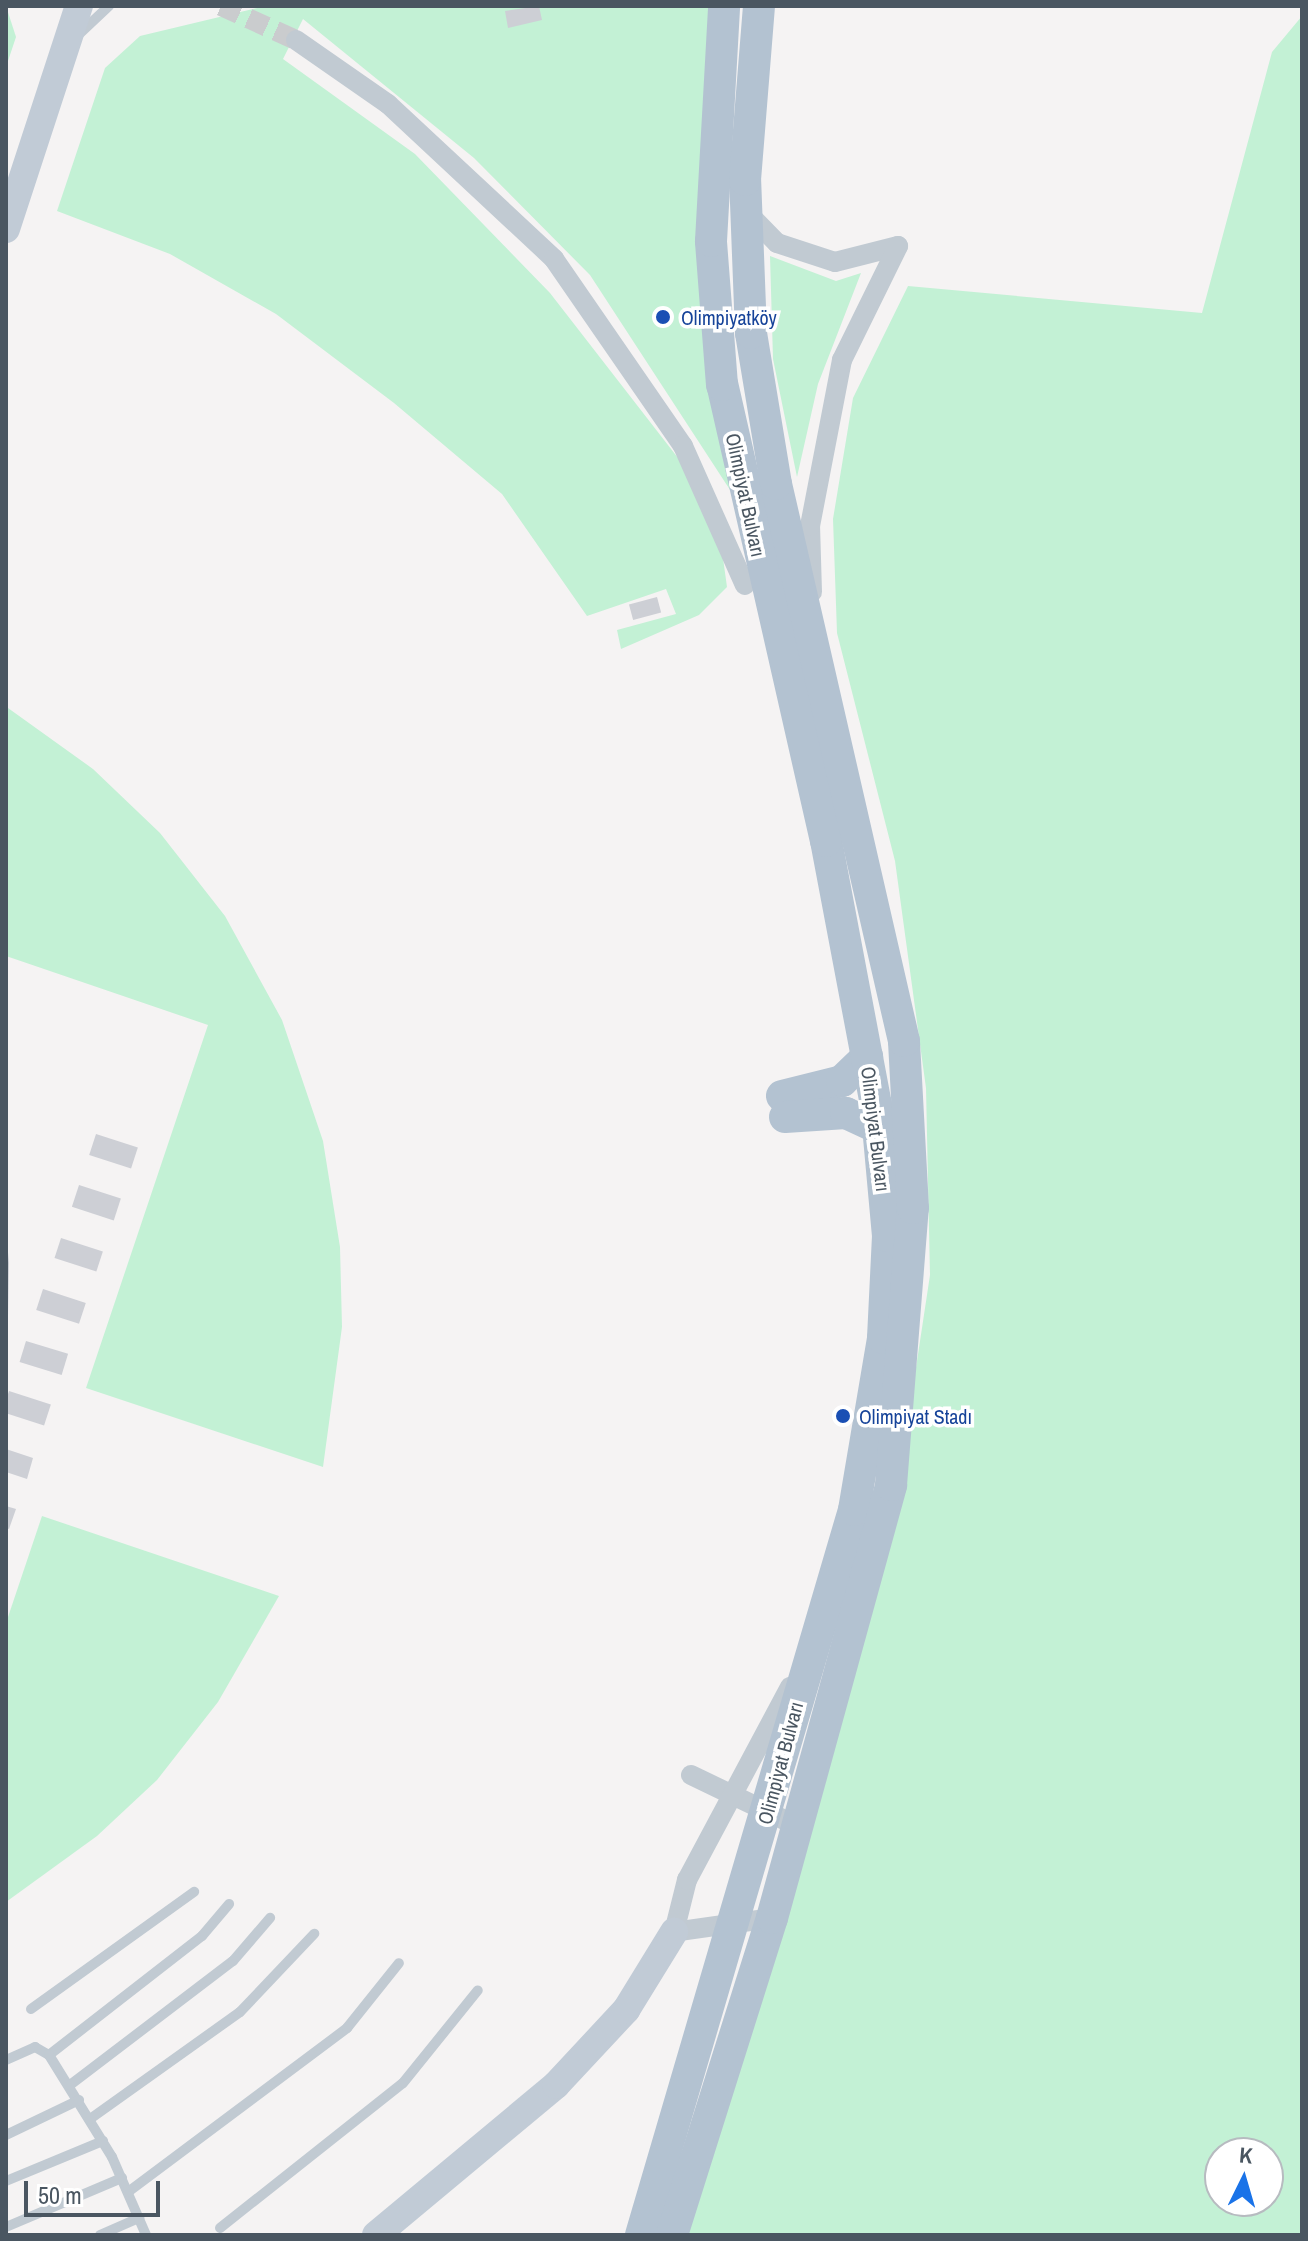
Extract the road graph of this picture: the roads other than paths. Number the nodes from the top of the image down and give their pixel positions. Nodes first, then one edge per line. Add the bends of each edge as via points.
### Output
1 (60, 6) edge
2 (79, 6) edge
3 (109, 6) edge
4 (724, 6) edge
5 (759, 6) edge
6 (296, 40) tunnel mouth
7 (64, 49) junction
8 (744, 210) junction
9 (6, 229) edge
10 (745, 585) dead end
11 (814, 648) junction
12 (867, 1057) junction
13 (878, 1128) junction
14 (810, 1651) junction
15 (691, 1775) dead end
16 (732, 1796) junction
17 (780, 1819) junction
18 (194, 1892) dead end
19 (229, 1904) dead end
20 (270, 1918) dead end
21 (772, 1918) junction
22 (737, 1919) junction
23 (674, 1932) junction
24 (314, 1934) dead end
25 (399, 1963) dead end
26 (478, 1990) dead end
27 (31, 2009) dead end
28 (49, 2055) junction
29 (6, 2060) edge
30 (70, 2085) junction
31 (79, 2100) junction
32 (90, 2119) junction
33 (6, 2135) edge
34 (103, 2141) junction
35 (122, 2178) junction
36 (6, 2181) edge
37 (128, 2192) junction
38 (139, 2218) junction
39 (6, 2227) edge
40 (220, 2228) dead end
41 (100, 2235) edge
42 (146, 2235) edge
43 (376, 2235) edge
44 (641, 2235) edge
45 (672, 2235) edge

1 - 7 lane
2 - 7 street
3 - 7 lane
4 - 12 main road, Olimpiyat Bulvarı via 711,241 722,385
5 - 8 main road, Olimpiyat Bulvarı
6 - 10 street via 400,114 554,259 683,446
7 - 9 street
8 - 11 main road, Olimpiyat Bulvarı via 751,333
8 - 11 street via 777,243 835,262 898,246 842,360 824,439 810,526
11 - 17 main road, Olimpiyat Bulvarı via 904,1041 913,1208 891,1485
12 - 13 main road, Olimpiyat Bulvarı
12 - 13 main road via 842,1081 783,1107 846,1113
13 - 14 main road, Olimpiyat Bulvarı via 888,1236 883,1338 854,1510
14 - 16 street
14 - 17 main road, Olimpiyat Bulvarı
15 - 16 street
16 - 17 street
16 - 23 street via 687,1880
17 - 21 main road, Olimpiyat Bulvarı
17 - 22 main road, Olimpiyat Bulvarı
18 - 27 lane
19 - 28 lane via 202,1936
20 - 30 lane via 233,1961
21 - 22 street
21 - 45 main road, Olimpiyat Bulvarı
22 - 23 street
22 - 44 main road, Olimpiyat Bulvarı
23 - 43 street via 626,2010 556,2085
24 - 32 lane via 240,2012
25 - 37 lane via 347,2028
26 - 40 lane via 403,2083
28 - 29 lane via 35,2047
28 - 30 lane
30 - 31 lane
31 - 32 lane
31 - 33 lane
32 - 34 lane
34 - 35 lane
34 - 36 lane
35 - 37 lane
35 - 39 lane
37 - 38 lane
38 - 41 lane
38 - 42 lane

